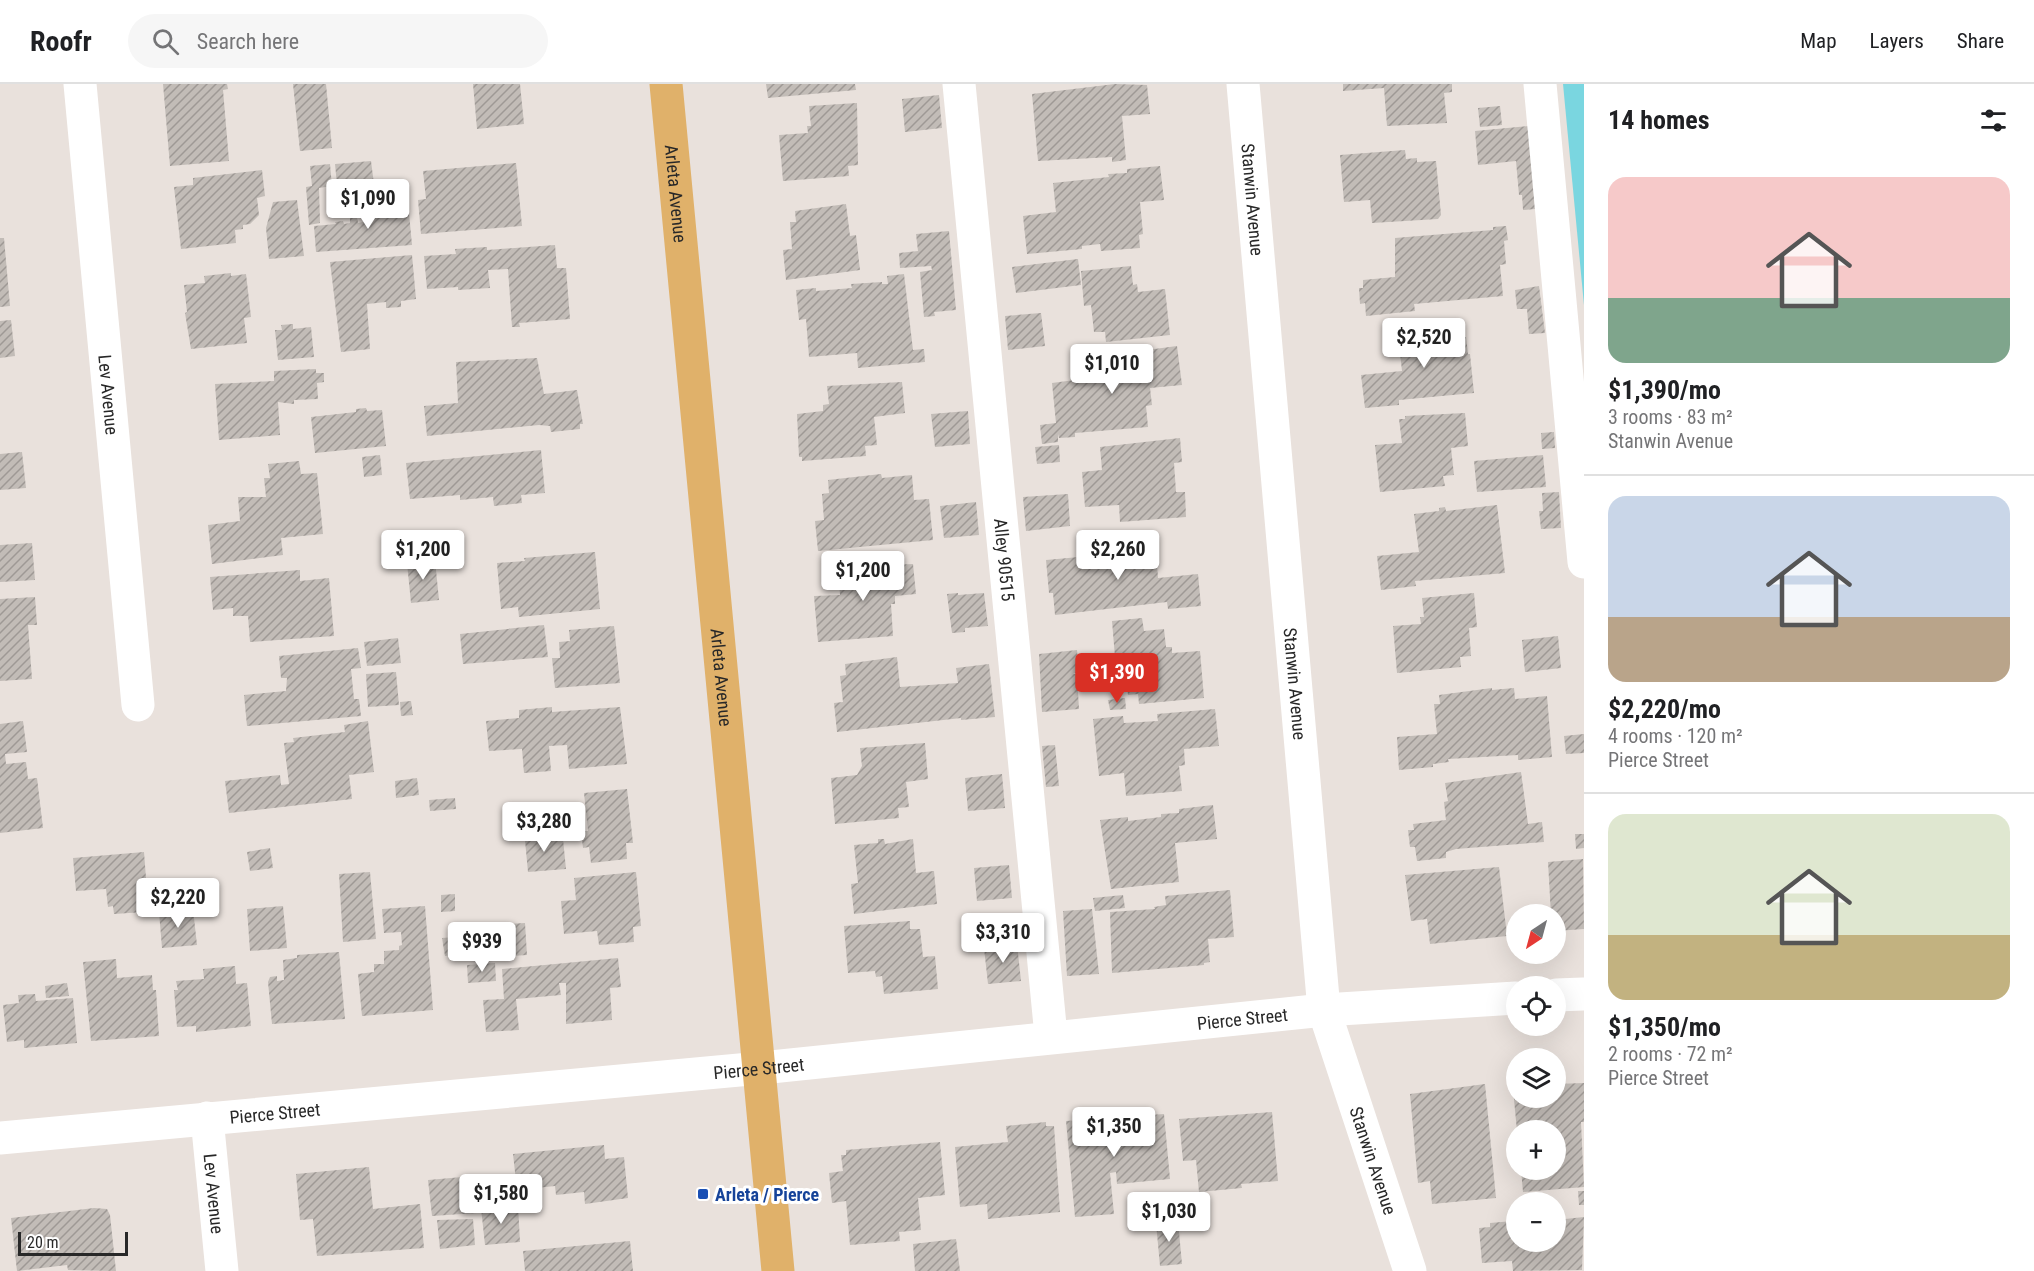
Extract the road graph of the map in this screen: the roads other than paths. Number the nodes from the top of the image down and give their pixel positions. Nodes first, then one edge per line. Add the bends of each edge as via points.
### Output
1 (80, 84) edge
2 (666, 84) edge
3 (959, 84) edge
4 (1243, 84) edge
5 (1540, 84) edge
6 (1584, 562) edge
7 (138, 705) dead end
8 (1506, 999) edge
9 (1324, 1010) junction
10 (1051, 1036) junction
11 (761, 1068) junction
12 (207, 1118) junction
13 (0, 1138) edge
14 (222, 1271) edge
15 (778, 1271) edge
16 (1410, 1271) edge

1 - 7 street, Lev Avenue
2 - 11 main road, Arleta Avenue
3 - 10 street, Alley 90515
4 - 9 street, Stanwin Avenue
5 - 6 street
8 - 9 street, Pierce Street
9 - 10 street, Pierce Street
9 - 16 street, Stanwin Avenue
10 - 11 street, Pierce Street
11 - 12 street, Pierce Street
11 - 15 main road, Arleta Avenue
12 - 13 street, Pierce Street
12 - 14 street, Lev Avenue

